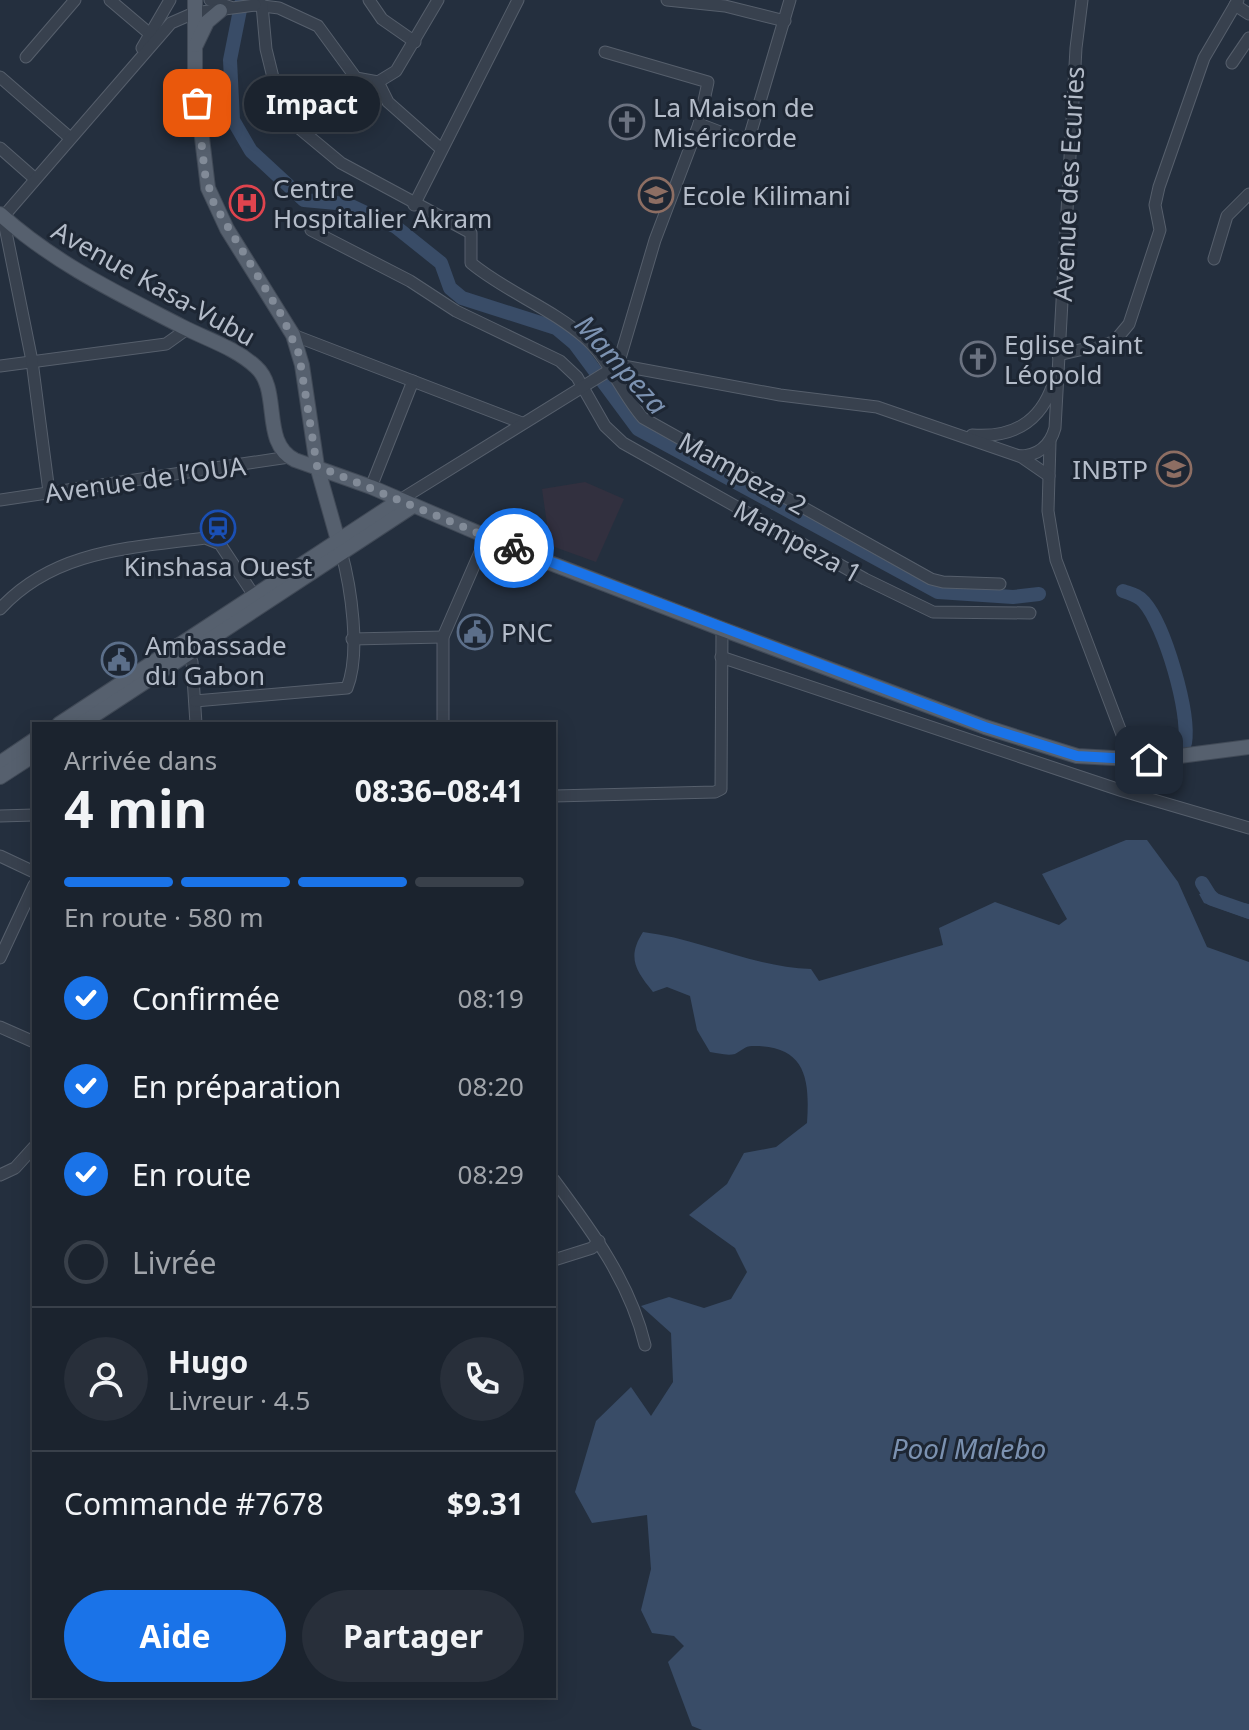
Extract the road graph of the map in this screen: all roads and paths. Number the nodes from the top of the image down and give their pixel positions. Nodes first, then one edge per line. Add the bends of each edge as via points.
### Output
1 (75, 0) edge
2 (110, 0) edge
3 (170, 0) edge
4 (369, 0) edge
5 (438, 0) edge
6 (518, 0) edge
7 (667, 0) edge
8 (790, 0) edge
9 (1082, 0) edge
10 (1236, 2) edge
11 (125, 4) edge
12 (263, 4) edge
13 (220, 6) edge
14 (194, 7) edge
15 (1249, 14) edge
16 (785, 21) junction
17 (150, 34) junction
18 (1249, 38) edge
19 (415, 42) junction
20 (194, 49) junction
21 (605, 52) dead end
22 (26, 57) dead end
23 (1232, 63) dead end
24 (129, 69) junction
25 (0, 77) edge
26 (378, 82) junction
27 (699, 124) junction
28 (69, 137) junction
29 (0, 148) edge
30 (440, 148) junction
31 (33, 177) junction
32 (1249, 194) edge
33 (414, 205) junction
34 (1, 215) edge
35 (311, 230) dead end
36 (3, 233) edge
37 (1214, 259) dead end
38 (187, 329) junction
39 (293, 335) junction
40 (32, 361) junction
41 (1058, 362) junction
42 (0, 366) edge
43 (609, 369) junction
44 (413, 381) junction
45 (583, 385) junction
46 (522, 423) junction
47 (959, 434) junction
48 (1050, 442) junction
49 (1019, 456) junction
50 (289, 457) junction
51 (317, 466) junction
52 (1049, 476) junction
53 (371, 487) junction
54 (49, 492) junction
55 (0, 500) edge
56 (407, 503) junction
57 (487, 536) junction
58 (340, 546) junction
59 (1000, 584) dead end
60 (253, 594) junction
61 (0, 609) edge
62 (1030, 613) dead end
63 (722, 629) junction
64 (443, 637) junction
65 (352, 639) junction
66 (186, 646) junction
67 (721, 657) junction
68 (195, 701) junction
69 (62, 722) edge
70 (84, 722) edge
71 (196, 722) edge
72 (443, 722) edge
73 (32, 741) edge
74 (1249, 744) edge
75 (32, 756) edge
76 (1132, 761) junction
77 (0, 763) edge
78 (0, 777) edge
79 (556, 796) edge
80 (32, 815) edge
81 (0, 816) edge
82 (1249, 828) edge
83 (0, 856) edge
84 (32, 871) edge
85 (32, 889) edge
86 (0, 958) edge
87 (0, 1027) edge
88 (32, 1041) edge
89 (32, 1149) edge
90 (0, 1175) edge
91 (556, 1183) edge
92 (599, 1241) junction
93 (556, 1259) edge
94 (645, 1345) dead end

1 - 22 street
2 - 11 street
3 - 17 street
4 - 19 street via 382,19
5 - 19 street
6 - 30 street
7 - 16 street via 725,6
8 - 16 street
9 - 41 street, Avenue des Ecuries
10 - 15 street
10 - 41 street via 1204,58 1159,187 1155,205 1160,230 1129,324 1114,342
11 - 17 street
12 - 13 street
12 - 26 street via 318,26 356,78
12 - 33 street, Mampeza 2 via 266,49 282,114 333,158
13 - 14 street
13 - 20 main road
14 - 20 main road
14 - 24 street via 171,23
16 - 27 street via 750,135 741,140
17 - 24 street
18 - 23 street
19 - 26 street via 396,71
20 - 39 main road via 208,188 227,229
21 - 27 street via 708,82
24 - 28 street
25 - 28 street
26 - 30 street via 388,102
27 - 43 street
28 - 31 street
29 - 31 street
30 - 33 street
31 - 34 street
32 - 37 street via 1227,216
33 - 43 street, Mampeza 2 via 471,233 473,265 586,339
34 - 36 street
34 - 38 main road, Avenue Kasa-Vubu via 63,264
35 - 45 street, Mampeza 1 via 456,311 560,361
36 - 40 street
38 - 40 street via 166,344
38 - 50 main road, Avenue Kasa-Vubu via 262,374 274,432
39 - 44 street
39 - 51 main road
40 - 42 street
40 - 54 street
41 - 47 street, Avenue des Ecuries via 1044,407 1019,429 1006,435
41 - 48 street, Avenue des Ecuries
43 - 45 street
43 - 47 street, Avenue des Ecuries via 846,401
43 - 59 street, Mampeza 2 via 643,418 923,575 943,582
44 - 46 street
44 - 53 street
45 - 46 street
45 - 62 street, Mampeza 1 via 605,426 623,443 865,579 933,612
46 - 56 street
47 - 49 street, Avenue des Ecuries
48 - 49 street via 1037,453
48 - 52 street, Avenue des Ecuries
49 - 52 street, Avenue des Ecuries
50 - 51 main road
50 - 54 street, Avenue de l’OUA
51 - 53 main road
51 - 58 main road
52 - 76 street, Avenue des Ecuries via 1056,560
53 - 56 main road
54 - 55 street, Avenue de l’OUA
56 - 57 main road
56 - 58 main road
57 - 63 main road
57 - 64 street
58 - 60 main road
58 - 65 street via 350,585
58 - 66 main road
60 - 61 street via 220,544 205,538 66,561 26,583
60 - 66 main road
63 - 67 street
63 - 76 main road via 1038,744 1077,756
64 - 65 street
64 - 72 street
65 - 68 street via 344,691
66 - 68 street
66 - 69 main road
66 - 70 main road
67 - 79 street via 721,789
67 - 82 street
68 - 71 street
73 - 77 main road
74 - 76 main road
75 - 78 main road
80 - 81 street
83 - 84 street
85 - 86 street
87 - 88 street
89 - 90 street
91 - 92 street
92 - 93 street
92 - 94 street via 638,1313

